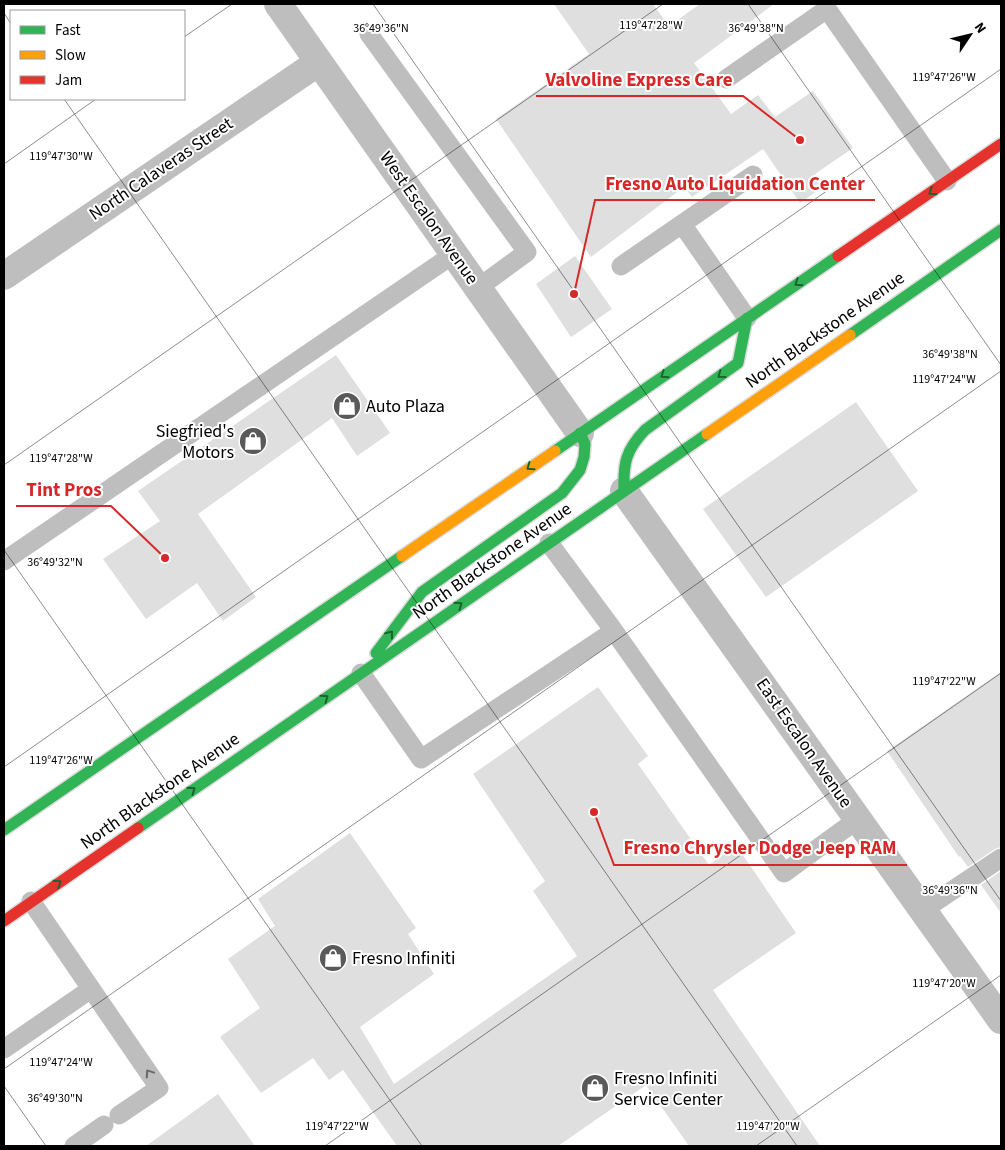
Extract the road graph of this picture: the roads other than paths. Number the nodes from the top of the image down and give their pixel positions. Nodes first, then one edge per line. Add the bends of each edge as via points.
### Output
1 (278, 4) edge
2 (369, 34) dead end
3 (319, 62) junction
4 (726, 79) dead end
5 (1001, 144) edge
6 (753, 175) dead end
7 (947, 181) junction
8 (682, 224) junction
9 (1001, 230) edge
10 (454, 254) junction
11 (621, 266) dead end
12 (4, 276) edge
13 (478, 288) junction
14 (747, 318) junction
15 (580, 433) junction
16 (624, 491) junction
17 (549, 543) junction
18 (4, 561) edge
19 (614, 631) junction
20 (361, 673) junction
21 (858, 819) junction
22 (4, 830) edge
23 (1001, 858) edge
24 (32, 902) junction
25 (923, 910) junction
26 (4, 921) edge
27 (91, 989) junction
28 (1001, 1020) edge
29 (4, 1049) edge
30 (74, 1146) edge

1 - 3 street, West Escalon Avenue
2 - 13 lane via 527,252
3 - 10 street, West Escalon Avenue
3 - 12 street, North Calaveras Street
4 - 7 lane via 827,8
5 - 7 main road
6 - 8 lane
7 -> 14 main road
8 - 11 lane
8 - 14 lane
9 - 16 main road, North Blackstone Avenue
10 - 13 street, West Escalon Avenue
10 - 18 lane
13 - 15 street, West Escalon Avenue
14 -> 15 main road
14 -> 16 main road via 738,362 633,442 622,470
20 -> 15 main road via 422,592 562,493 580,470 585,444
15 -> 22 main road
16 - 17 main road, North Blackstone Avenue
16 - 21 street, East Escalon Avenue
17 - 19 lane
20 -> 17 main road, North Blackstone Avenue
19 - 20 lane via 421,759
19 - 21 lane via 784,873
24 -> 20 main road, North Blackstone Avenue
21 - 25 street, East Escalon Avenue
23 - 25 lane
24 - 26 main road, North Blackstone Avenue
24 - 27 lane
25 - 28 street, East Escalon Avenue
27 - 29 lane
30 -> 27 lane via 159,1088

